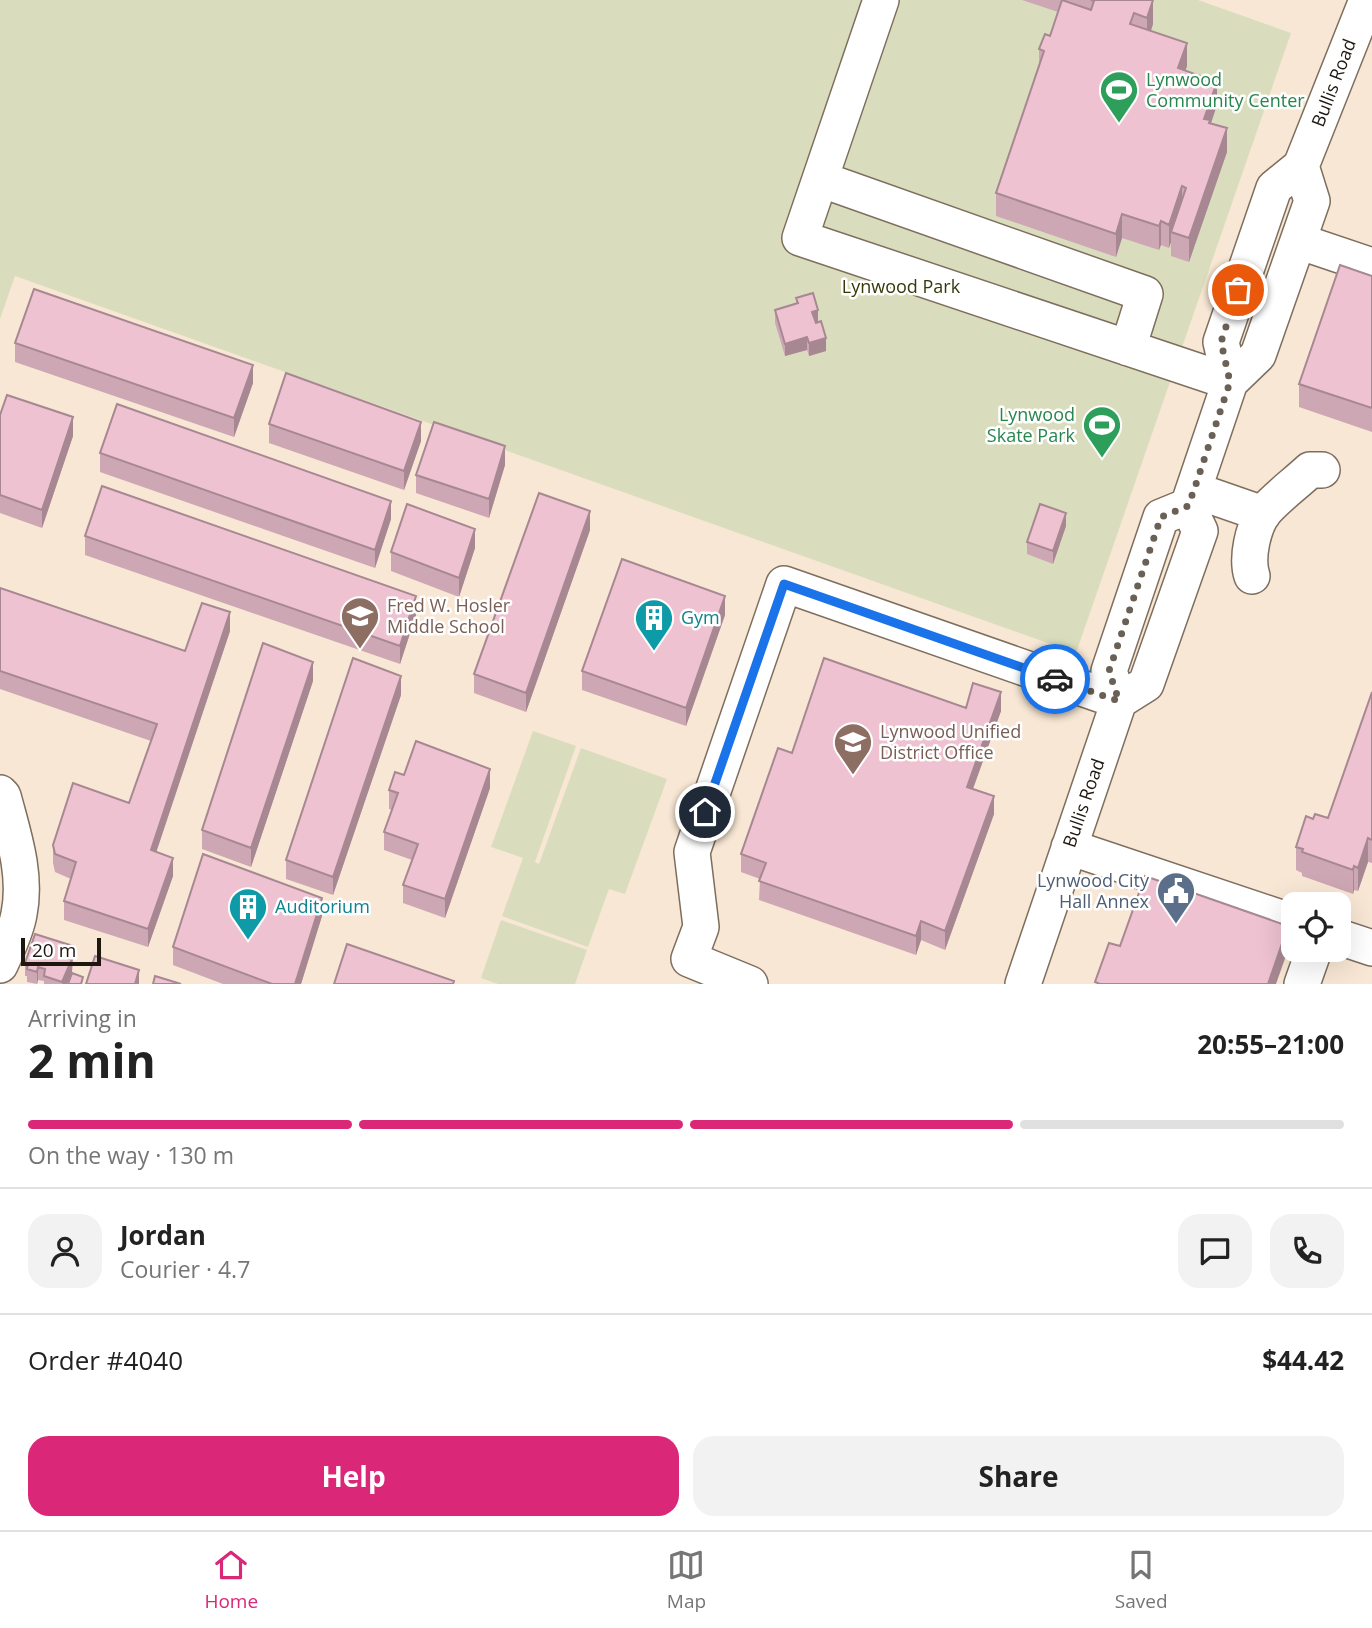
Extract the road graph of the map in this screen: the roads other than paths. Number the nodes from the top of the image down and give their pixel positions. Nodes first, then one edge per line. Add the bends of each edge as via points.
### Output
1 (881, 0) edge
2 (1367, 0) edge
3 (1301, 166) junction
4 (820, 180) junction
5 (1298, 241) junction
6 (1372, 266) edge
7 (1128, 348) junction
8 (1230, 382) junction
9 (1322, 470) dead end
10 (1191, 498) junction
11 (1263, 514) junction
12 (1252, 576) dead end
13 (1119, 701) junction
14 (2, 808) edge
15 (1069, 847) junction
16 (1281, 918) edge
17 (1351, 941) edge
18 (1372, 948) edge
19 (1310, 962) edge
20 (0, 965) edge
21 (750, 984) edge
22 (1023, 984) edge
23 (1302, 984) edge

1 - 4 street
2 - 3 street, Bullis Road
3 - 5 street via 1312,201
3 - 8 street, Bullis Road via 1275,188 1221,342
4 - 7 street via 1144,293
4 - 7 street via 800,238
5 - 6 street
5 - 8 street via 1258,355
7 - 8 street
8 - 10 street
9 - 11 street via 1310,470
10 - 11 street
10 - 13 street via 1161,517 1109,671
11 - 12 street via 1249,550
13 - 15 street, Bullis Road
13 - 21 street via 784,584 692,852 701,927 689,959
14 - 20 street via 17,850 21,891 19,915
15 - 16 street
15 - 22 street, Bullis Road
17 - 18 street
19 - 23 street

